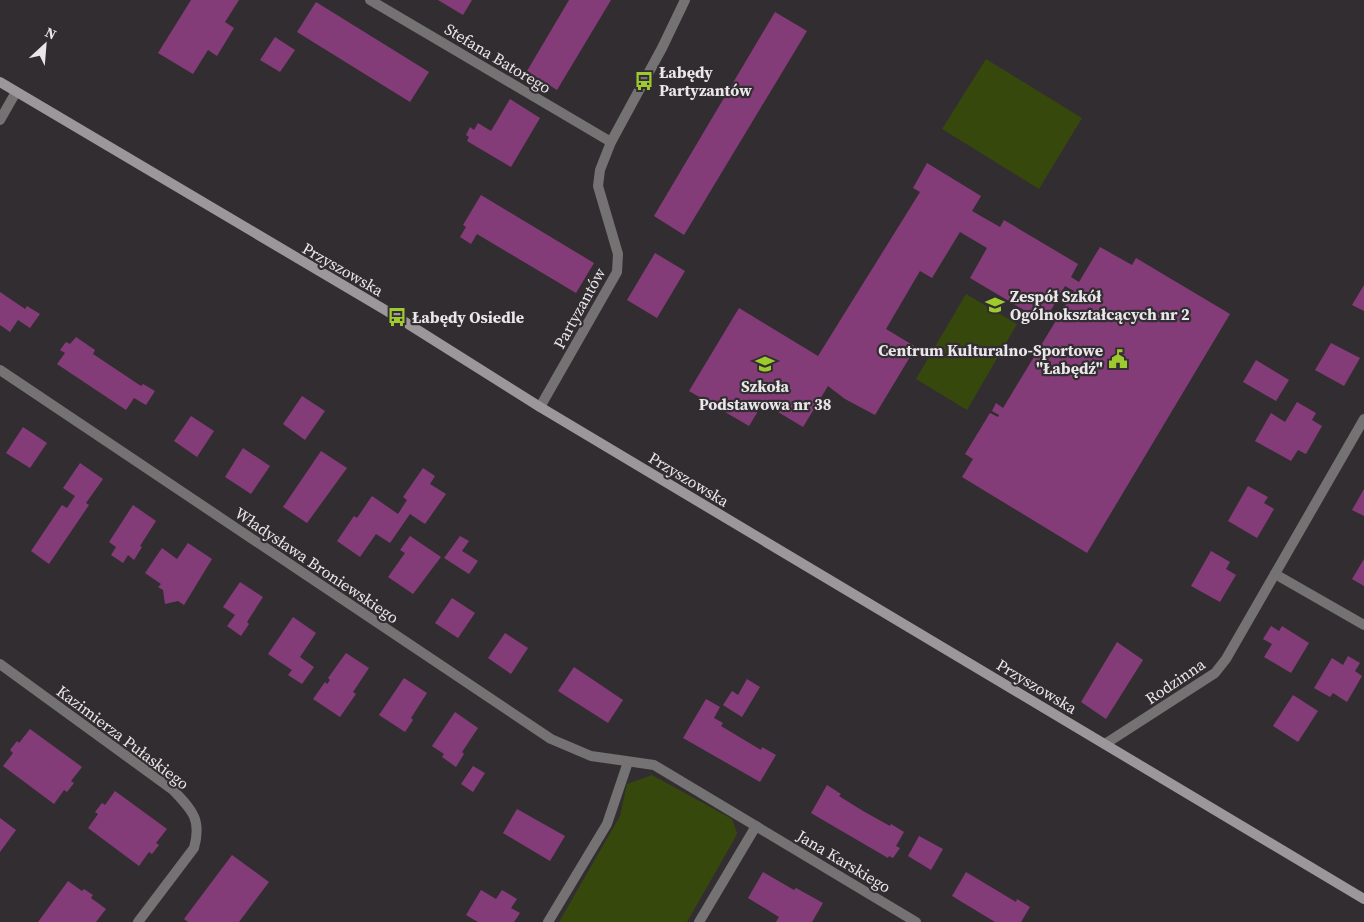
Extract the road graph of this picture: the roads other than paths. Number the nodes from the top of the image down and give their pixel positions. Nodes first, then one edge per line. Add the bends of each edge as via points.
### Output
1 (370, 0) edge
2 (685, 0) edge
3 (0, 82) edge
4 (16, 92) junction
5 (0, 120) edge
6 (611, 142) junction
7 (0, 370) edge
8 (540, 407) junction
9 (1364, 419) edge
10 (1275, 574) junction
11 (1364, 625) edge
12 (0, 664) edge
13 (1105, 744) junction
14 (628, 762) junction
15 (756, 826) junction
16 (1364, 900) edge
17 (138, 922) edge
18 (548, 922) edge
19 (699, 922) edge
20 (916, 922) edge

1 - 6 street, Stefana Batorego
2 - 6 street, Partyzantów
3 - 4 street, Przyszowska
4 - 5 street
4 - 8 street, Przyszowska via 397,317
6 - 8 street, Partyzantów via 600,170 598,186 618,254 617,272
7 - 14 street, Władysława Broniewskiego via 551,739 591,756
8 - 13 street, Przyszowska
9 - 10 street, Rodzinna
10 - 11 street
10 - 13 street, Rodzinna via 1215,673
12 - 17 street, Kazimierza Pułaskiego via 173,790 189,806 197,821 198,835 194,848
13 - 16 street, Przyszowska
14 - 15 street, Władysława Broniewskiego via 654,765
14 - 18 street via 607,824
15 - 19 street
15 - 20 street, Jana Karskiego

